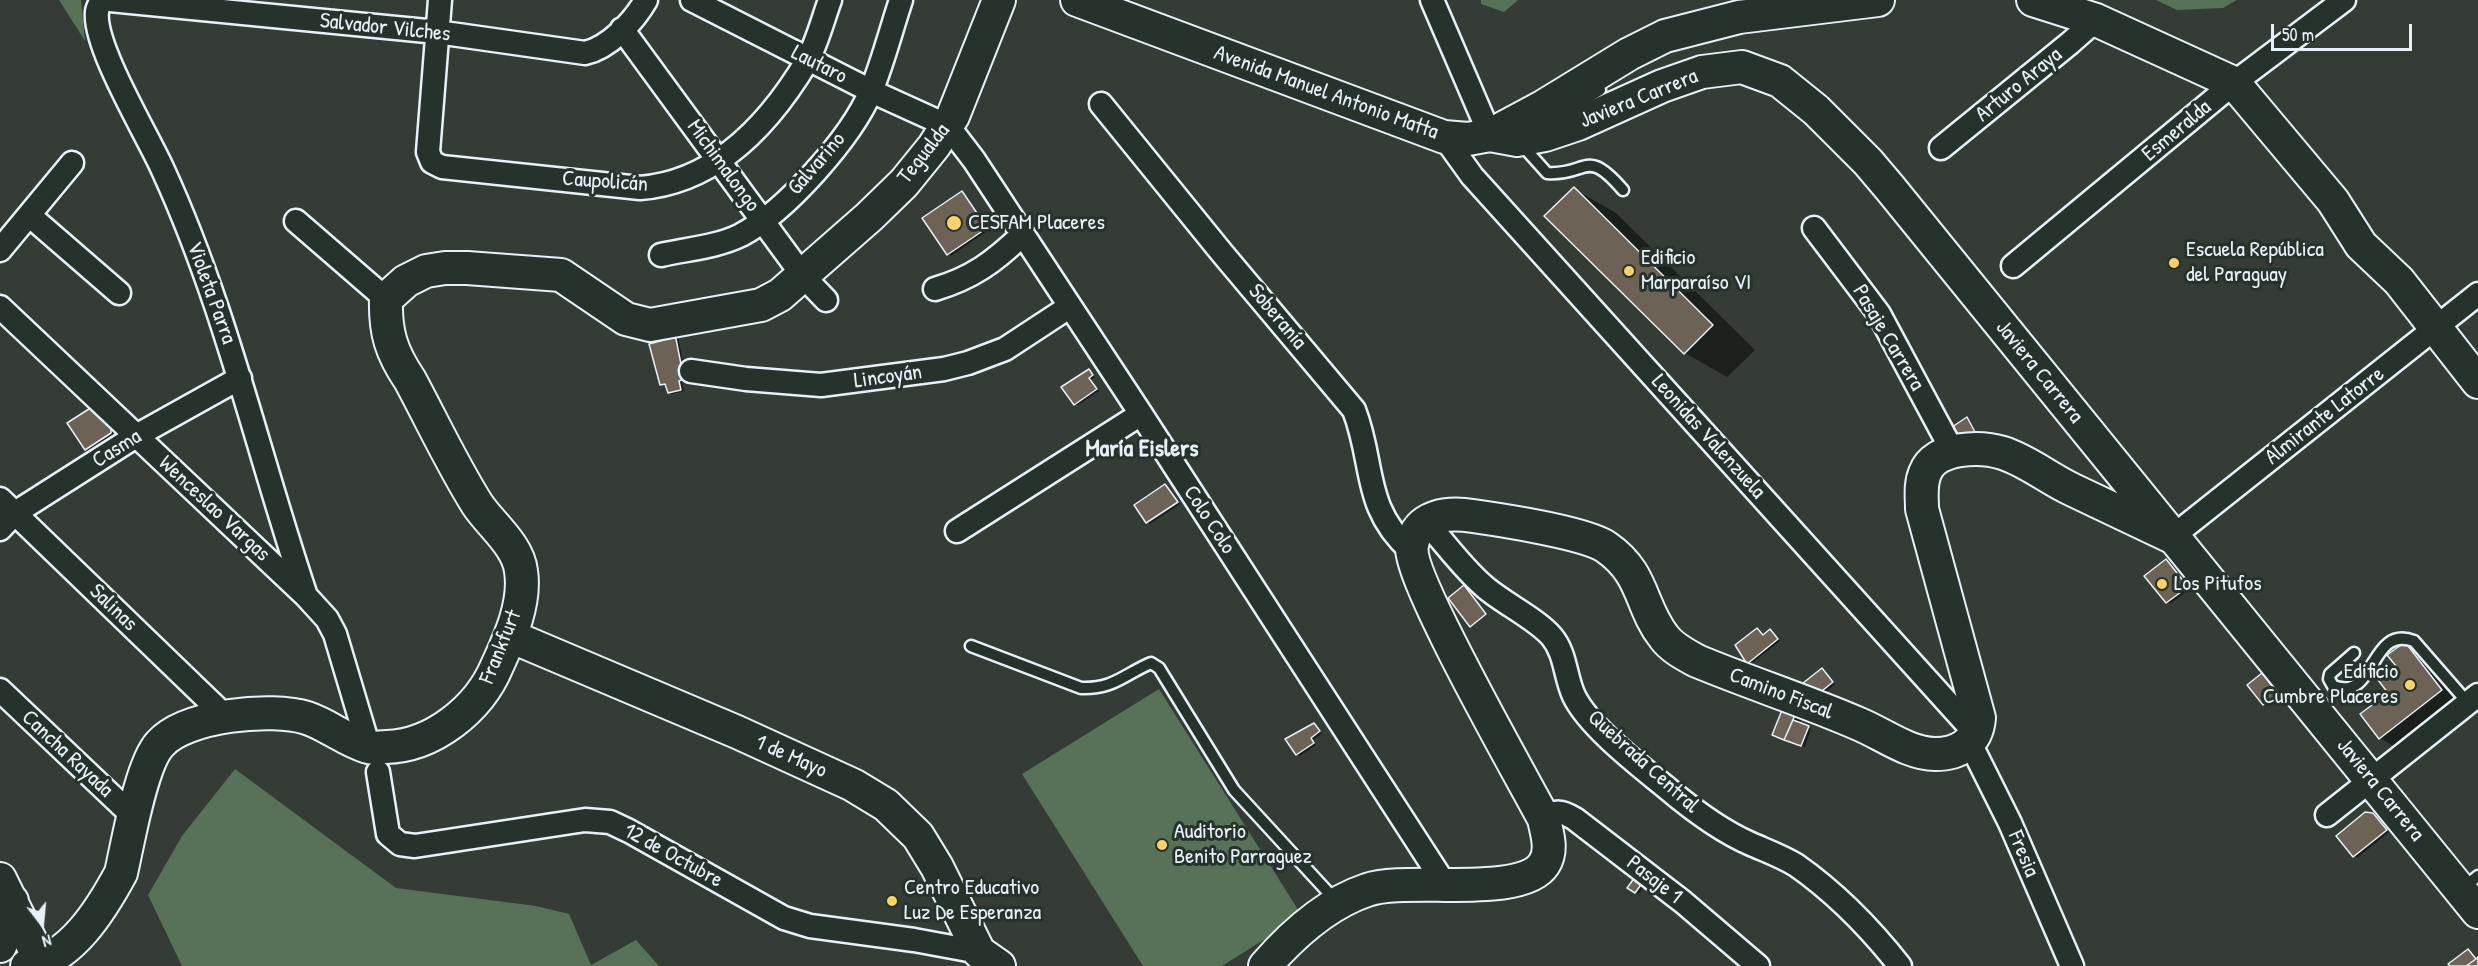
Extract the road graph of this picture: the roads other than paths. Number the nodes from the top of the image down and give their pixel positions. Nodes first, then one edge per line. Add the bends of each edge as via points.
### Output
1 (102, 0) edge
2 (111, 0) edge
3 (440, 0) edge
4 (646, 0) edge
5 (692, 0) edge
6 (830, 0) edge
7 (901, 0) edge
8 (999, 0) edge
9 (1077, 0) edge
10 (1432, 0) edge
11 (1878, 0) edge
12 (2032, 0) edge
13 (2344, 0) edge
14 (2096, 20) junction
15 (620, 31) junction
16 (437, 32) junction
17 (808, 59) junction
18 (2234, 83) junction
19 (871, 91) junction
20 (1603, 92) junction
21 (1101, 104) dead end
22 (948, 126) junction
23 (1444, 137) junction
24 (1504, 137) junction
25 (1941, 148) dead end
26 (720, 160) junction
27 (72, 163) dead end
28 (1623, 190) dead end
29 (29, 215) junction
30 (296, 221) dead end
31 (763, 221) junction
32 (1814, 228) dead end
33 (1022, 235) junction
34 (0, 250) edge
35 (661, 255) dead end
36 (2013, 266) dead end
37 (803, 276) junction
38 (934, 289) dead end
39 (119, 293) dead end
40 (2478, 294) edge
41 (386, 299) junction
42 (826, 300) dead end
43 (0, 307) edge
44 (1069, 307) junction
45 (2435, 328) junction
46 (691, 371) dead end
47 (240, 378) junction
48 (2478, 382) edge
49 (1142, 414) junction
50 (136, 436) junction
51 (1953, 452) junction
52 (5, 514) edge
53 (1425, 521) junction
54 (957, 531) dead end
55 (2172, 537) junction
56 (1411, 551) junction
57 (306, 596) junction
58 (510, 636) junction
59 (971, 646) dead end
60 (2354, 653) dead end
61 (0, 690) edge
62 (2473, 699) edge
63 (226, 717) junction
64 (1973, 738) junction
65 (374, 760) junction
66 (2371, 780) junction
67 (2327, 815) dead end
68 (135, 818) junction
69 (1544, 819) junction
70 (1446, 886) junction
71 (6, 890) edge
72 (2472, 893) edge
73 (1337, 902) junction
74 (0, 946) edge
75 (989, 959) edge
76 (34, 965) edge
77 (1265, 966) edge
78 (1758, 966) edge
79 (1900, 966) edge
80 (2072, 966) edge

1 - 47 street, Violeta Parra via 97,21 105,49 181,213 218,306
2 - 16 street, Salvador Vilches
3 - 16 street
4 - 15 street, Salvador Vilches
5 - 17 street, Lautaro
6 - 17 street, Caupolicán
7 - 19 street, Galvarino
8 - 22 street, Tegualda
9 - 23 street, Avenida Manuel Antonio Matta
10 - 24 street
11 - 20 street, Avenida Manuel Antonio Matta via 1740,17 1695,27 1652,42
12 - 14 street
13 - 18 street, Esmeralda
14 - 18 street
14 - 25 street, Arturo Araya
15 - 16 street, Salvador Vilches via 603,47 585,54
15 - 26 street, Michimalongo
16 - 26 street, Caupolicán via 428,152 432,162 442,167 640,188 684,178
17 - 19 street, Lautaro
17 - 26 street, Caupolicán via 760,126
18 - 36 street, Esmeralda
18 - 45 street via 2333,201 2373,235 2398,281
19 - 22 street, Lautaro
19 - 31 street, Galvarino via 859,115 825,161
20 - 24 street, Avenida Manuel Antonio Matta
20 - 24 lane via 1550,121
20 - 24 street, Javiera Carrera via 1578,124 1545,135
20 - 55 street, Javiera Carrera via 1662,86 1702,72 1742,67 1780,81 1816,110 1875,171
21 - 56 street, Soberanía via 1350,404 1360,424 1376,504 1398,539
22 - 33 street, Colo Colo
22 - 37 street, Tegualda via 904,183
23 - 24 street, Avenida Manuel Antonio Matta
23 - 64 street, Leonidas Valenzuela via 1472,176
24 - 28 lane via 1546,173 1597,166
26 - 31 street, Michimalongo
27 - 29 street
29 - 34 street
29 - 39 street
30 - 41 street
31 - 35 street, Galvarino via 724,242
31 - 37 street, Michimalongo
32 - 51 street, Pasaje Carrera via 1879,314
33 - 38 street via 973,275
33 - 44 street, Colo Colo
37 - 41 street via 761,305 650,325 626,319 561,274 436,269 406,281
37 - 42 street, Michimalongo
40 - 45 street, Almirante Latorre
41 - 58 street, Frankfurt via 385,323 398,362 476,503 515,552 521,570 521,596
43 - 50 street, Wenceslao Vargas
44 - 46 street, Lincoyán via 1005,349 944,369 821,385
44 - 49 street, Colo Colo
45 - 48 street
45 - 55 street, Almirante Latorre
47 - 50 street, Casma
47 - 57 street, Violeta Parra
49 - 54 street
49 - 70 street, Colo Colo
50 - 52 street, Casma
50 - 57 street, Wenceslao Vargas
51 - 55 street via 1987,449 2005,454
51 - 64 street via 1936,460 1926,471 1921,488 1922,509 1978,710 1979,726
52 - 63 street, Salinas
53 - 56 street via 1414,537
53 - 64 street, Camino Fiscal via 1443,515 1468,515 1572,535 1604,546 1633,573 1665,640 1696,661 1858,724 1916,751 1937,754 1957,750
53 - 79 street, Quebrada Central via 1484,587 1552,637 1562,654 1574,696 1601,730 1707,819 1797,866 1849,909
55 - 66 street, Javiera Carrera
56 - 69 street via 1437,617
57 - 65 street, Wenceslao Vargas via 335,634
58 - 65 street, Frankfurt via 493,676 461,716 433,734
58 - 75 street, 1 de Mayo via 736,732 853,785 886,805 918,836
59 - 73 lane via 1081,688 1112,685 1151,663 1159,668 1234,790
60 - 62 lane via 2330,674 2333,686 2342,690 2352,688 2392,640 2403,637 2414,641
61 - 68 street, Cancha Rayada
62 - 66 street
63 - 65 street via 261,713 296,716 335,729
63 - 68 street via 192,725 160,743 148,762
64 - 80 street, Fresia
65 - 75 street, 12 de Octubre via 388,834 400,844 416,846 585,820 610,822 784,918 810,926 914,940
66 - 67 street
66 - 72 street, Javiera Carrera
68 - 76 street via 121,873 112,889 57,956
69 - 70 street via 1549,852 1537,873 1524,879
69 - 78 street, Pasaje 1 via 1558,811 1570,815
70 - 73 street via 1392,885
71 - 74 street via 8,928
71 - 76 street
73 - 77 street

